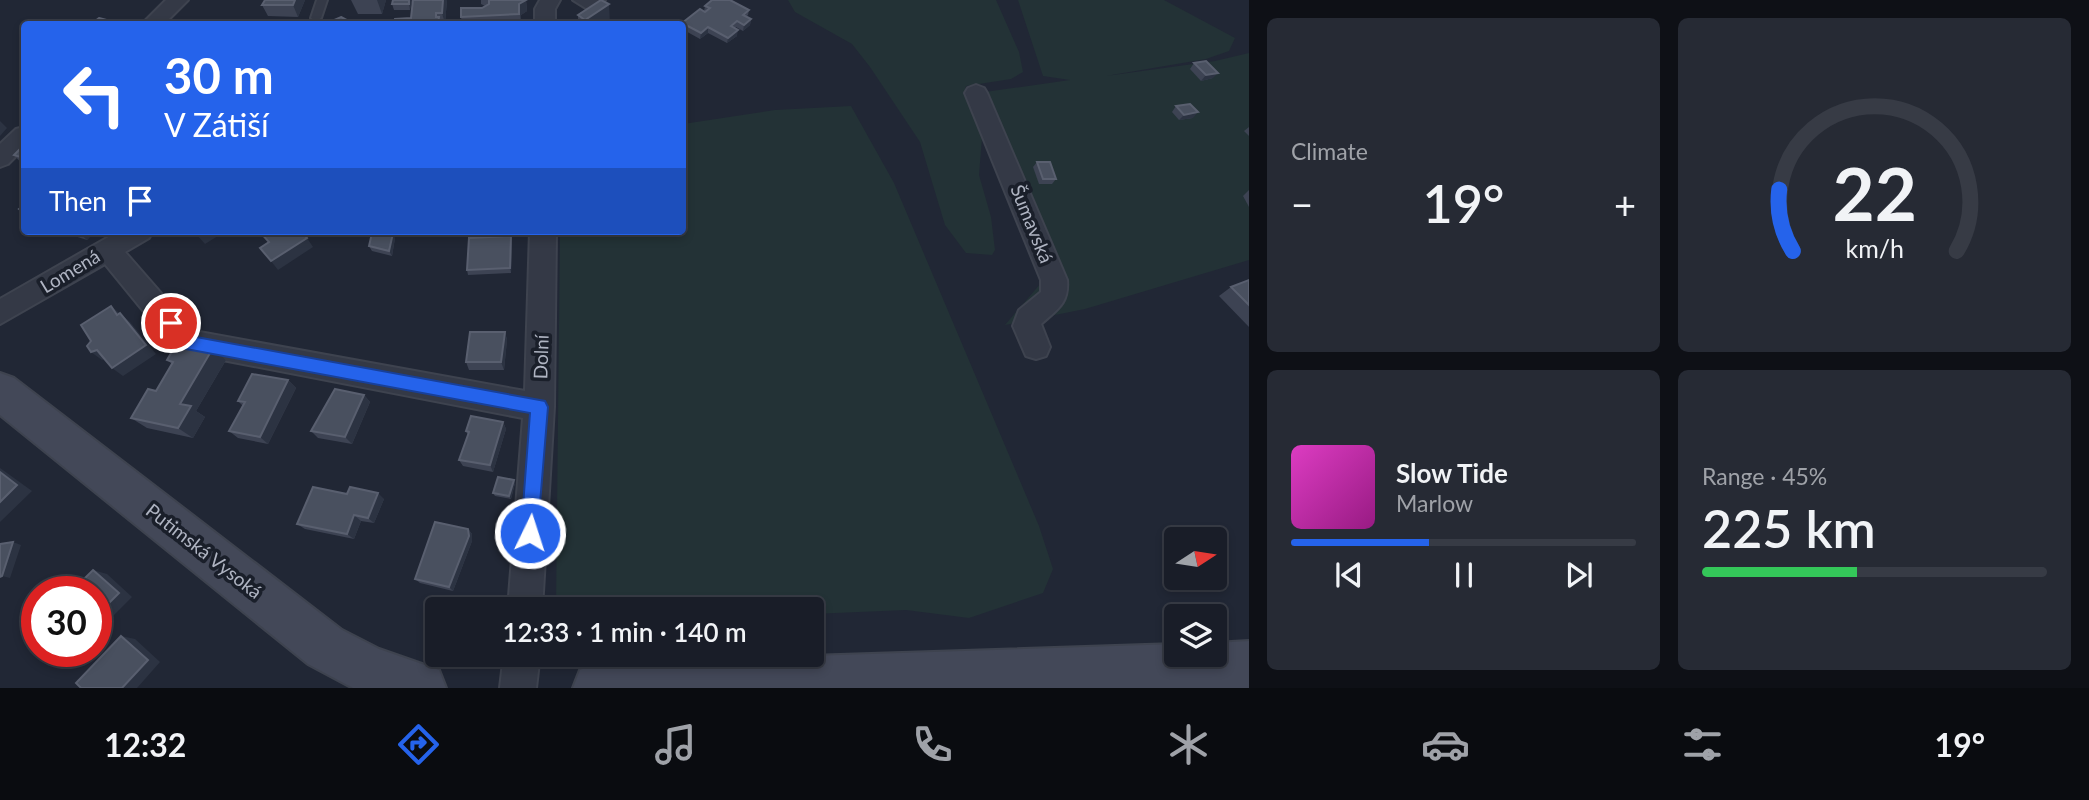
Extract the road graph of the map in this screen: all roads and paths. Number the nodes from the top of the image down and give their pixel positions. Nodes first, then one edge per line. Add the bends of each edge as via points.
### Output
1 (322, 0) edge
2 (550, 0) edge
3 (169, 3) edge
4 (316, 18) dead end
5 (154, 21) edge
6 (545, 21) edge
7 (976, 93) dead end
8 (21, 138) edge
9 (0, 158) edge
10 (133, 235) edge
11 (544, 235) edge
12 (107, 249) junction
13 (0, 313) edge
14 (1036, 347) dead end
15 (0, 391) edge
16 (539, 407) junction
17 (526, 597) edge
18 (1249, 666) edge
19 (520, 667) edge
20 (421, 688) edge
21 (518, 688) edge
22 (598, 688) edge

1 - 4 lane
2 - 6 street
3 - 5 street
7 - 14 street, Šumavská via 1054,280 1055,296 1029,318 1027,326
8 - 9 street
10 - 12 street, Lomená
11 - 16 street, Dolní
12 - 13 street, Lomená
12 - 16 street via 186,342
15 - 20 main road, Putimská Vysoká via 325,646 369,670
16 - 17 street, Dolní
18 - 22 main road
19 - 21 street

